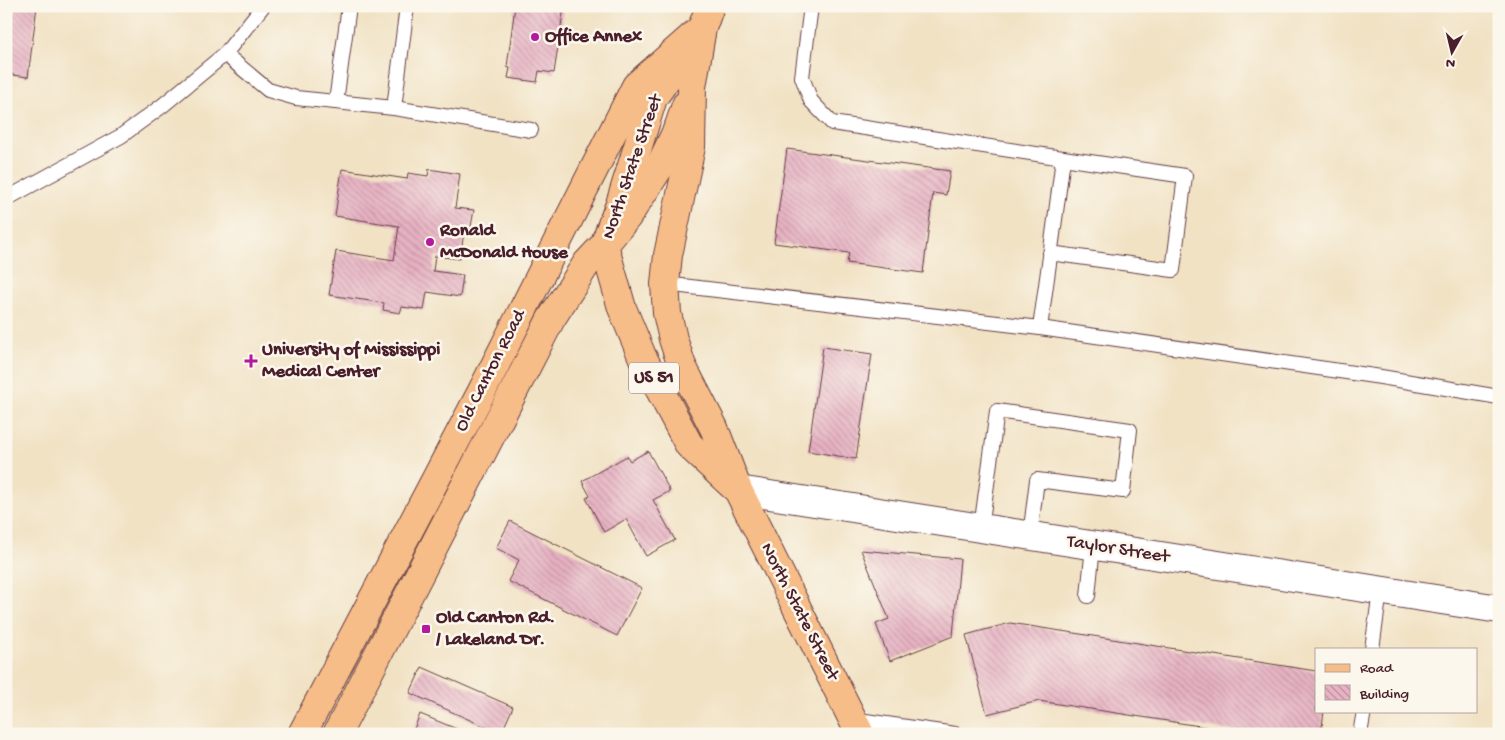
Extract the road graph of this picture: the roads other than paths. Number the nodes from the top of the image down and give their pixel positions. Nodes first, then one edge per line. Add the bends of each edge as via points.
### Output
1 (263, 6) edge
2 (349, 6) edge
3 (407, 6) edge
4 (811, 6) edge
5 (706, 17) edge
6 (225, 54) junction
7 (692, 87) junction
8 (336, 102) junction
9 (394, 108) junction
10 (531, 130) dead end
11 (1063, 158) junction
12 (6, 199) edge
13 (604, 245) junction
14 (1050, 253) junction
15 (665, 284) junction
16 (1040, 328) junction
17 (1499, 397) edge
18 (738, 490) junction
19 (981, 528) junction
20 (1030, 536) junction
21 (1094, 546) junction
22 (1380, 591) junction
23 (1088, 596) dead end
24 (1499, 609) edge
25 (1372, 648) edge
26 (1364, 712) edge
27 (856, 727) edge
28 (302, 734) edge
29 (337, 734) edge
30 (954, 734) edge
31 (1360, 734) edge

1 - 6 lane
2 - 8 lane
3 - 9 lane
4 - 11 lane via 802,77 811,101 832,123
5 - 7 main road, North State Street / US 51
5 - 13 main road, North State Street via 653,98
5 - 28 main road, Old Canton Road via 636,86 482,391
6 - 8 lane via 268,90 296,98
6 - 12 lane via 121,136
7 - 13 main road, Old Canton Road via 679,126 659,168
7 - 15 main road, North State Street / US 51 via 691,147
8 - 9 lane
9 - 10 lane
11 - 14 lane
11 - 14 lane via 1185,176 1173,270
13 - 18 main road, North State Street / US 51 via 628,324 689,445
13 - 29 main road, Old Canton Road via 587,263 551,318
14 - 16 lane
15 - 16 lane
15 - 18 main road, North State Street / US 51 via 672,339 714,428
16 - 17 lane
18 - 19 street, Taylor Street
18 - 27 main road, North State Street / US 51
19 - 20 street, Taylor Street
19 - 20 lane via 997,410 1130,430 1123,491 1037,480
20 - 21 street, Taylor Street
21 - 22 street, Taylor Street
21 - 23 lane
22 - 24 street, Taylor Street
22 - 25 lane
26 - 31 lane
27 - 30 lane

